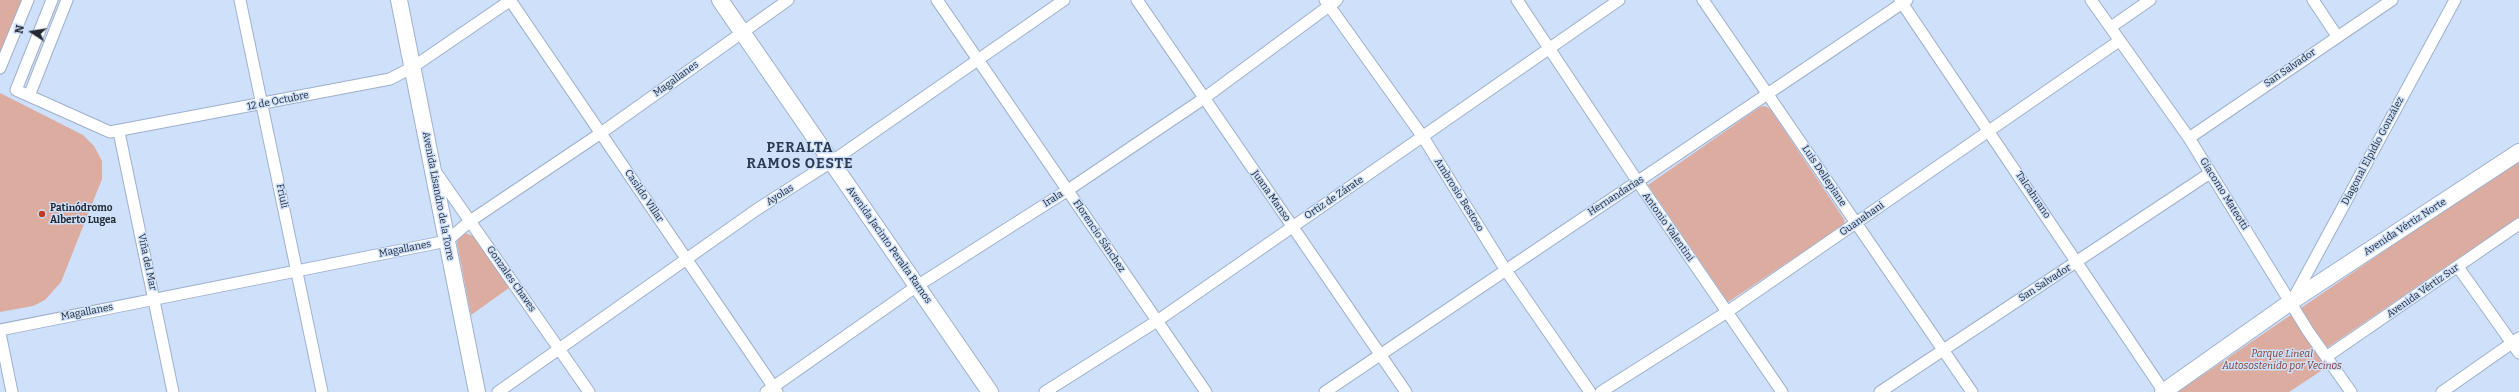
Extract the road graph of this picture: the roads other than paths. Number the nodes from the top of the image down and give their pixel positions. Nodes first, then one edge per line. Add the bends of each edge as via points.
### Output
1 (28, 0) edge
2 (52, 0) edge
3 (67, 0) edge
4 (240, 0) edge
5 (399, 0) edge
6 (510, 0) edge
7 (720, 0) edge
8 (788, 0) edge
9 (937, 0) edge
10 (1064, 0) edge
11 (1137, 0) edge
12 (1517, 0) edge
13 (1619, 0) edge
14 (1703, 0) edge
15 (2091, 0) edge
16 (2150, 0) edge
17 (2313, 0) edge
18 (2392, 0) edge
19 (2455, 0) edge
20 (1903, 1) edge
21 (1330, 2) edge
22 (2111, 27) junction
23 (742, 32) junction
24 (2337, 36) junction
25 (2119, 41) junction
26 (1550, 50) junction
27 (978, 59) junction
28 (413, 67) junction
29 (0, 68) edge
30 (1768, 94) junction
31 (29, 96) junction
32 (1204, 99) junction
33 (263, 104) junction
34 (1989, 131) junction
35 (119, 132) junction
36 (601, 133) junction
37 (1423, 137) junction
38 (2189, 138) junction
39 (2519, 152) edge
40 (831, 162) junction
41 (432, 166) junction
42 (2210, 173) junction
43 (1638, 182) junction
44 (1068, 190) junction
45 (470, 221) junction
46 (1856, 223) junction
47 (2519, 224) edge
48 (1293, 227) junction
49 (447, 241) junction
50 (687, 260) junction
51 (2078, 262) junction
52 (2458, 267) junction
53 (1505, 268) junction
54 (297, 270) junction
55 (917, 286) junction
56 (155, 299) junction
57 (2292, 301) junction
58 (1727, 312) junction
59 (1157, 321) junction
60 (0, 330) edge
61 (0, 333) edge
62 (2516, 341) edge
63 (559, 348) junction
64 (1942, 349) junction
65 (2519, 352) edge
66 (1380, 354) junction
67 (2326, 357) junction
68 (772, 390) edge
69 (12, 392) edge
70 (173, 392) edge
71 (322, 392) edge
72 (477, 392) edge
73 (498, 392) edge
74 (589, 392) edge
75 (990, 392) edge
76 (1045, 392) edge
77 (1206, 392) edge
78 (1325, 392) edge
79 (1406, 392) edge
80 (1590, 392) edge
81 (1602, 392) edge
82 (1782, 392) edge
83 (1880, 392) edge
84 (1972, 392) edge
85 (2163, 392) edge
86 (2351, 392) edge
87 (2442, 392) edge

1 - 29 street
2 - 31 street via 16,90
3 - 31 street
4 - 33 street, Friuli
5 - 28 street, Avenida Lisandro de la Torre
6 - 28 street, 12 de Octubre
6 - 36 street, Casildo Villar
7 - 23 street, Avenida Jacinto Peralta Ramos
8 - 23 street, Magallanes
9 - 27 street, Florencio Sánchez
10 - 27 street, Ayolas
11 - 32 street, Juana Manso
12 - 26 street, Antonio Valentini
13 - 26 street, Ortiz de Zárate
14 - 30 street, Luis Dellepiane
15 - 22 street, Giacomo Mateotti
16 - 22 street
17 - 24 street
18 - 24 street, San Salvador
19 - 57 street, Diagonal Elpidio González
20 - 30 street, Hernandarias
20 - 34 street, Talcahuano
21 - 32 street, Irala
21 - 37 street, Ambrosio Bestoso
22 - 25 street, Giacomo Mateotti
23 - 36 street, Magallanes
23 - 40 street, Avenida Jacinto Peralta Ramos
24 - 38 street, San Salvador
25 - 34 street, Guanahani
25 - 38 street, Giacomo Mateotti
26 - 37 street, Ortiz de Zárate
26 - 43 street, Antonio Valentini
27 - 40 street, Ayolas
27 - 44 street, Florencio Sánchez
28 - 33 street, 12 de Octubre via 390,79
28 - 41 street, Avenida Lisandro de la Torre
30 - 43 street, Hernandarias
30 - 46 street, Luis Dellepiane
31 - 35 street, 12 de Octubre via 110,132
32 - 44 street, Irala
32 - 48 street, Juana Manso
33 - 35 street, 12 de Octubre
33 - 54 street, Friuli
34 - 46 street, Guanahani
34 - 51 street, Talcahuano
35 - 56 street, Viña del Mar
36 - 45 street, Magallanes
36 - 50 street, Casildo Villar
37 - 48 street, Ortiz de Zárate
37 - 53 street, Ambrosio Bestoso
38 - 42 street, Giacomo Mateotti
39 - 57 street, Avenida Vértiz Norte
40 - 50 street, Ayolas via 756,210
40 - 55 street, Avenida Jacinto Peralta Ramos
41 - 45 street, Gonzales Chaves
41 - 49 street, Avenida Lisandro de la Torre
42 - 51 street, San Salvador
42 - 57 street, Giacomo Mateotti
43 - 53 street, Hernandarias
43 - 58 street, Antonio Valentini
44 - 55 street, Irala
44 - 59 street, Florencio Sánchez
45 - 49 street, Magallanes
45 - 63 street, Gonzales Chaves
46 - 58 street, Guanahani
46 - 64 street, Luis Dellepiane
47 - 52 street, Avenida Vértiz Sur
48 - 59 street, Ortiz de Zárate
48 - 66 street, Juana Manso
49 - 54 street, Magallanes
49 - 72 street, Avenida Lisandro de la Torre
50 - 63 street, Ayolas
50 - 68 street, Casildo Villar
51 - 64 street, San Salvador
51 - 85 street, Talcahuano
52 - 62 street
52 - 67 street, Avenida Vértiz Sur
53 - 66 street, Hernandarias
53 - 80 street, Ambrosio Bestoso
54 - 56 street, Magallanes
54 - 71 street, Friuli
55 - 68 street, Irala
55 - 75 street, Avenida Jacinto Peralta Ramos
56 - 60 street, Magallanes
56 - 70 street, Viña del Mar
57 - 67 street, Giacomo Mateotti
57 - 85 street, Avenida Vértiz Norte
58 - 81 street, Guanahani
58 - 82 street, Antonio Valentini
59 - 76 street, Ortiz de Zárate
59 - 77 street, Florencio Sánchez
61 - 69 street
62 - 65 street
62 - 87 street
63 - 73 street, Ayolas
63 - 74 street, Gonzales Chaves
64 - 83 street, San Salvador
64 - 84 street, Luis Dellepiane
66 - 78 street, Hernandarias
66 - 79 street, Juana Manso
67 - 86 street, Giacomo Mateotti

